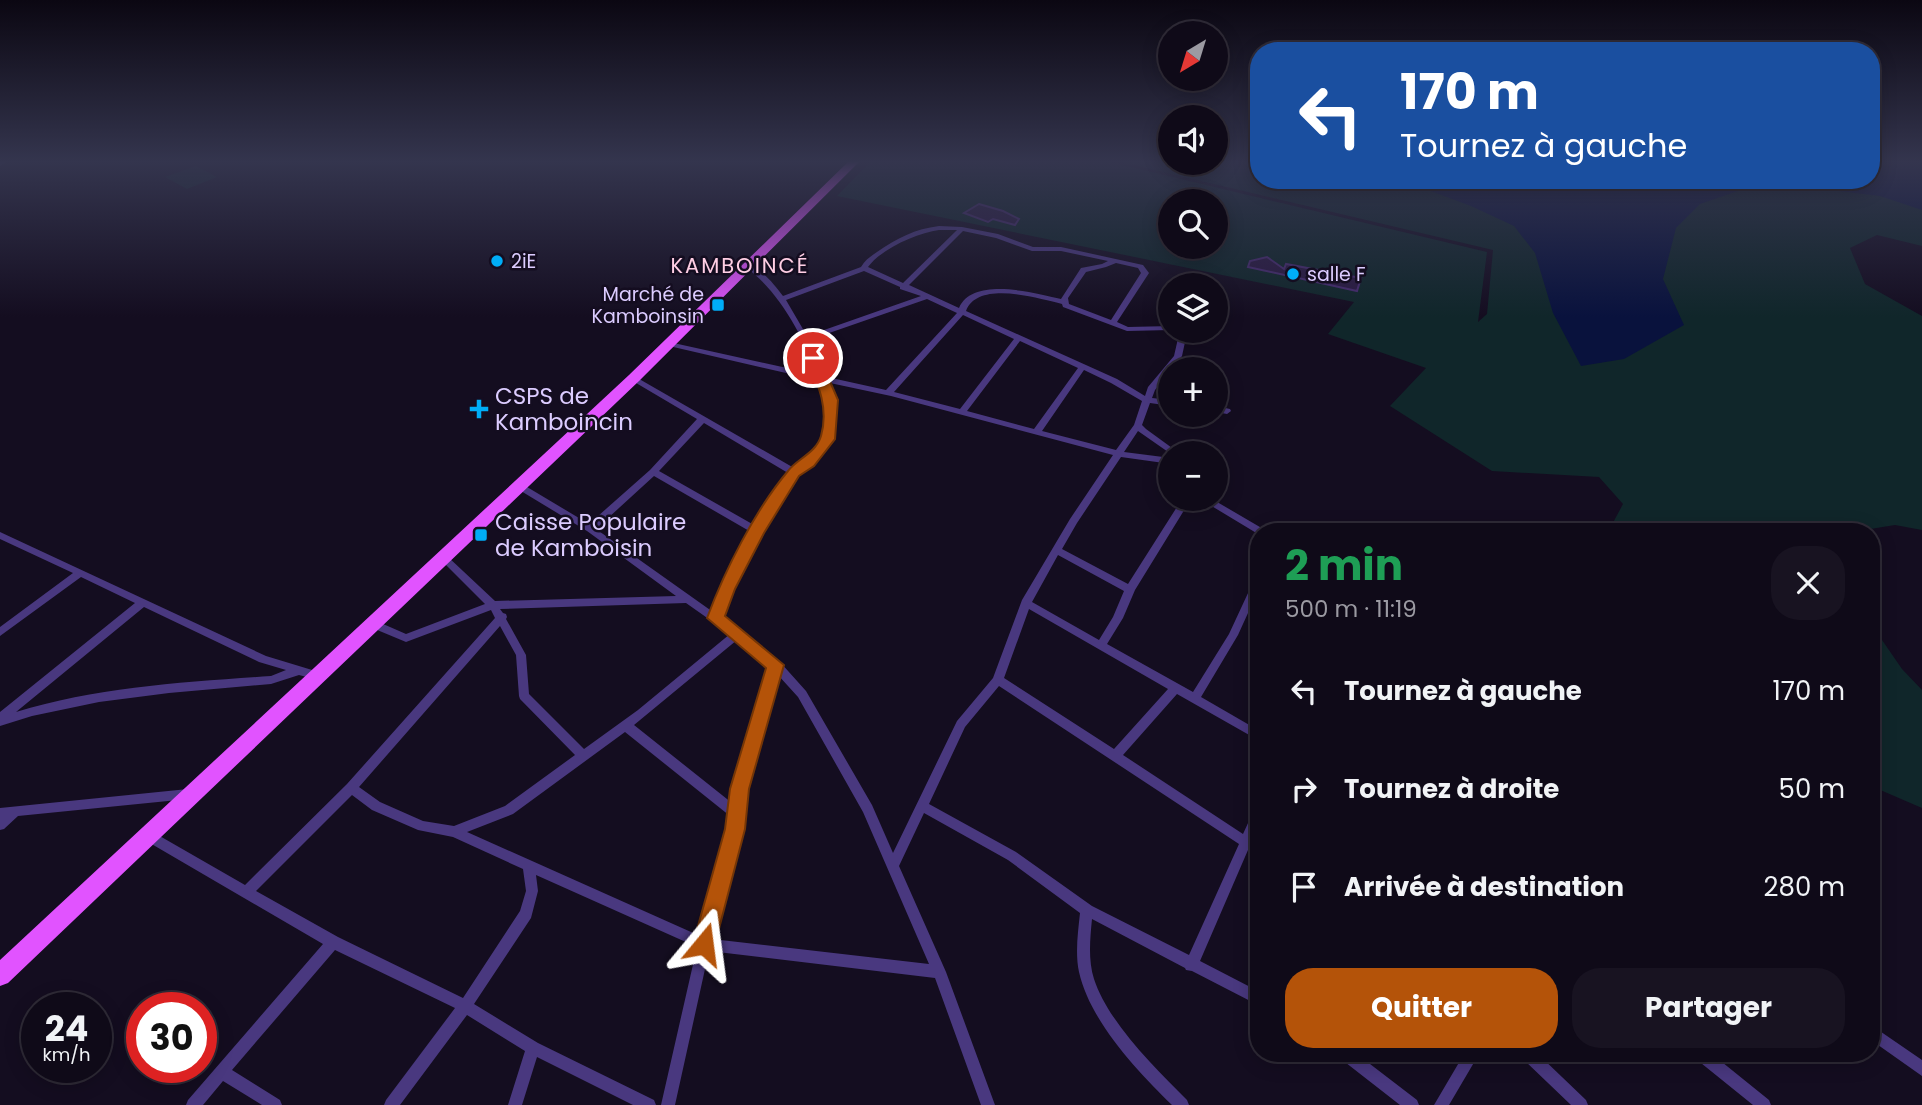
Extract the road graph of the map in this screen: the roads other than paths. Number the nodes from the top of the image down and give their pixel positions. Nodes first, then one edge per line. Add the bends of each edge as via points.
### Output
1 (801, 214) edge
2 (962, 229) junction
3 (1116, 260) junction
4 (747, 266) junction
5 (864, 268) junction
6 (903, 287) junction
7 (926, 297) junction
8 (782, 299) junction
9 (1063, 302) junction
10 (961, 313) junction
11 (1113, 323) junction
12 (1158, 328) edge
13 (805, 339) junction
14 (1018, 339) junction
15 (1181, 343) edge
16 (669, 344) junction
17 (1082, 367) junction
18 (634, 378) junction
19 (822, 378) junction
20 (888, 393) junction
21 (1146, 400) junction
22 (1158, 401) edge
23 (962, 412) junction
24 (703, 418) junction
25 (1138, 425) junction
26 (1037, 430) junction
27 (1158, 441) edge
28 (1120, 454) junction
29 (1158, 459) edge
30 (653, 472) junction
31 (794, 472) junction
32 (519, 486) junction
33 (1179, 511) edge
34 (1226, 511) edge
35 (1250, 525) edge
36 (590, 529) junction
37 (757, 531) junction
38 (5, 537) edge
39 (0, 545) edge
40 (1058, 551) junction
41 (444, 558) junction
42 (79, 574) junction
43 (1130, 589) junction
44 (1250, 598) edge
45 (689, 599) junction
46 (142, 603) junction
47 (1026, 603) junction
48 (493, 606) junction
49 (502, 617) junction
50 (716, 618) junction
51 (374, 624) junction
52 (0, 632) edge
53 (737, 634) junction
54 (1101, 645) junction
55 (776, 665) junction
56 (300, 670) junction
57 (319, 677) junction
58 (998, 680) junction
59 (1177, 688) junction
60 (1195, 698) junction
61 (0, 720) edge
62 (625, 725) junction
63 (1250, 729) edge
64 (583, 756) junction
65 (1115, 756) junction
66 (351, 788) junction
67 (192, 794) junction
68 (922, 806) junction
69 (15, 812) junction
70 (0, 813) edge
71 (736, 813) junction
72 (0, 825) edge
73 (1250, 829) edge
74 (454, 832) junction
75 (147, 835) junction
76 (1244, 840) junction
77 (1250, 844) edge
78 (529, 866) junction
79 (893, 866) junction
80 (246, 892) junction
81 (1087, 910) junction
82 (333, 942) junction
83 (704, 944) junction
84 (1191, 965) junction
85 (939, 972) junction
86 (0, 975) edge
87 (1250, 994) edge
88 (465, 1006) junction
89 (1880, 1039) edge
90 (533, 1048) junction
91 (1356, 1062) edge
92 (1467, 1062) edge
93 (1536, 1062) edge
94 (1711, 1062) edge
95 (1922, 1069) edge
96 (222, 1072) junction
97 (193, 1105) edge
98 (275, 1105) edge
99 (391, 1105) edge
100 (515, 1105) edge
101 (649, 1105) edge
102 (668, 1105) edge
103 (988, 1105) edge
104 (1182, 1105) edge
105 (1412, 1105) edge
106 (1441, 1105) edge
107 (1581, 1105) edge
108 (1764, 1105) edge

1 - 4 main road
2 - 3 street via 1032,249 1061,249
2 - 5 street via 904,234
2 - 6 street
3 - 9 street via 1084,270
3 - 11 street via 1141,266 1145,273
4 - 8 street via 761,274
4 - 16 main road
5 - 6 street
5 - 8 street
6 - 7 street
7 - 10 street
7 - 13 street
8 - 13 street
9 - 10 street via 989,292 972,297
9 - 11 street
10 - 14 street
10 - 20 street
11 - 12 street via 1131,329
13 - 19 street
14 - 17 street
14 - 23 street
15 - 21 street via 1178,356
16 - 18 main road
16 - 19 street
17 - 21 street
17 - 26 street
18 - 24 street
18 - 32 main road
19 - 20 street
19 - 31 street via 832,409 828,439 809,463
20 - 23 street
21 - 22 street
21 - 25 street
23 - 26 street
24 - 30 street
24 - 31 street
25 - 27 street
25 - 28 street
26 - 28 street
28 - 29 street
28 - 40 street via 1073,521
30 - 36 street
30 - 37 street
31 - 37 street
32 - 36 street
32 - 41 main road
33 - 43 street
34 - 35 street
36 - 45 street
37 - 50 street
38 - 39 street
38 - 42 street
40 - 43 street
40 - 47 street
41 - 48 street
41 - 51 main road
42 - 46 street
42 - 52 street
43 - 54 street
44 - 60 street
45 - 48 street
45 - 50 street
46 - 56 street via 263,659
46 - 61 street
47 - 54 street
47 - 58 street
48 - 49 street
48 - 51 street via 406,638
49 - 64 street via 521,655 524,696
49 - 66 street
50 - 53 street
51 - 57 main road
53 - 55 street
53 - 62 street
54 - 59 street
55 - 71 street
55 - 79 street via 821,723
56 - 57 street
56 - 61 street via 271,680 73,701
57 - 67 main road
58 - 65 street
58 - 68 street via 961,724
59 - 60 street
59 - 65 street
60 - 63 street
62 - 64 street
62 - 71 street
64 - 74 street via 509,810
65 - 76 street
66 - 74 street via 376,806 422,826
66 - 80 street
67 - 69 street
67 - 75 main road
68 - 79 street
68 - 81 street via 1012,856
69 - 70 street
69 - 72 street
71 - 83 street via 726,870
73 - 76 street
74 - 78 street
75 - 80 street
75 - 86 main road
76 - 77 street
76 - 84 street
78 - 83 street
78 - 88 street via 532,891 526,914
79 - 85 street
80 - 82 street
81 - 84 street
81 - 104 street via 1088,981 1143,1066
82 - 88 street
82 - 96 street
83 - 85 street
83 - 102 street
84 - 87 street
85 - 103 street
88 - 90 street
88 - 99 street
89 - 95 street
90 - 100 street
90 - 101 street
91 - 105 street
92 - 106 street
93 - 107 street
94 - 108 street
96 - 97 street
96 - 98 street

